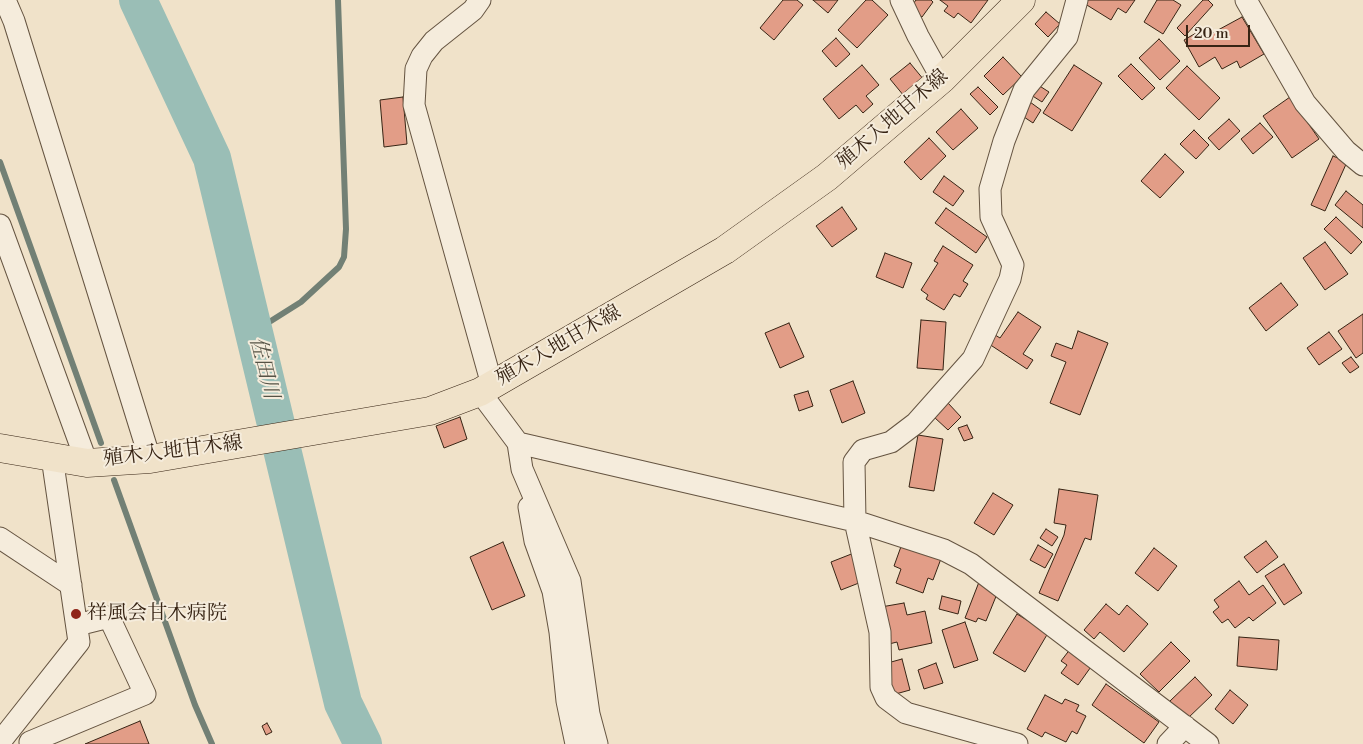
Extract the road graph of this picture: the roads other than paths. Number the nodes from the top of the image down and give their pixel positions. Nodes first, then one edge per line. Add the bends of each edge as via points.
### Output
1 (5, 0) edge
2 (480, 0) edge
3 (901, 0) edge
4 (1021, 0) edge
5 (1077, 0) edge
6 (1246, 0) edge
7 (942, 79) junction
8 (1363, 165) edge
9 (0, 225) edge
10 (486, 389) junction
11 (518, 443) junction
12 (0, 448) edge
13 (52, 457) junction
14 (161, 458) junction
15 (87, 463) junction
16 (522, 469) junction
17 (855, 521) junction
18 (0, 538) edge
19 (71, 585) junction
20 (77, 625) junction
21 (1185, 726) junction
22 (0, 742) edge
23 (31, 744) edge
24 (576, 744) edge
25 (597, 744) edge
26 (1018, 744) edge
27 (1168, 744) edge
28 (1208, 744) edge

1 - 14 street
2 - 10 street via 422,56 416,69 414,106
3 - 7 street
4 - 7 main road, 殖木入地甘木線
5 - 17 street via 1067,37 1024,90 990,189 991,217 1013,264 1010,279 973,359 916,424 890,442 863,450 858,455 854,462
6 - 8 street via 1304,103 1346,151
7 - 10 main road, 殖木入地甘木線 via 827,177 725,250
9 - 15 street
10 - 11 street
10 - 14 main road, 殖木入地甘木線 via 430,411
11 - 16 street
11 - 17 street
12 - 13 main road, 殖木入地甘木線
13 - 15 main road, 殖木入地甘木線
13 - 19 street
14 - 15 main road, 殖木入地甘木線
16 - 24 street via 535,541 553,592
16 - 25 street via 570,581 589,714
17 - 21 street via 944,550 971,564
17 - 26 street via 880,632 881,687 886,698 906,713
18 - 19 street
19 - 20 street
20 - 22 street via 79,642
20 - 23 street via 109,617 145,694
21 - 27 street
21 - 28 street

